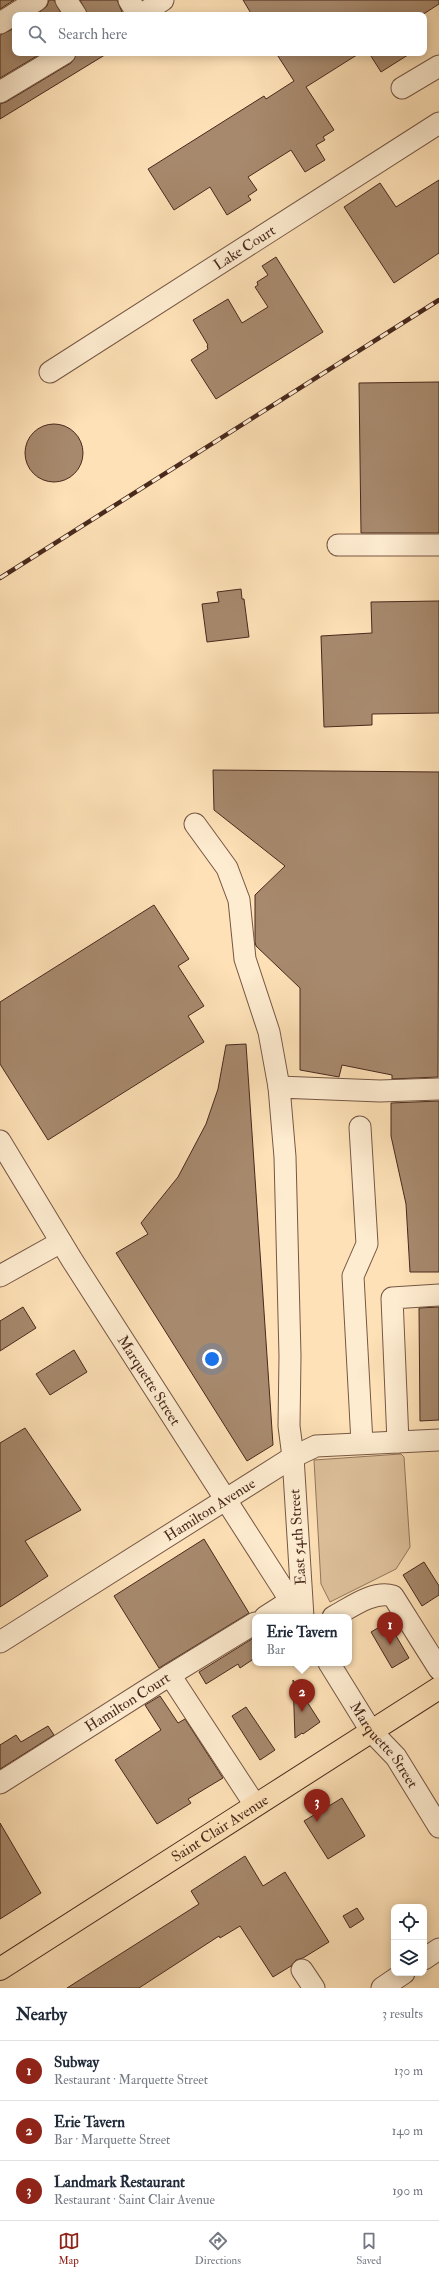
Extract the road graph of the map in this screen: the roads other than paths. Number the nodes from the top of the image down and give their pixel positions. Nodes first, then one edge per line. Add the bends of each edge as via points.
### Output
1 (37, 0) edge
2 (66, 0) edge
3 (129, 0) edge
4 (163, 0) edge
5 (18, 12) edge
6 (74, 12) edge
7 (136, 12) edge
8 (145, 12) edge
9 (12, 16) edge
10 (0, 23) edge
11 (60, 56) edge
12 (439, 66) edge
13 (402, 88) dead end
14 (0, 92) edge
15 (439, 123) edge
16 (50, 372) dead end
17 (338, 545) dead end
18 (439, 545) edge
19 (195, 824) dead end
20 (279, 1087) junction
21 (439, 1089) edge
22 (360, 1127) dead end
23 (0, 1141) edge
24 (61, 1242) junction
25 (0, 1276) edge
26 (439, 1295) edge
27 (439, 1440) edge
28 (398, 1442) junction
29 (362, 1443) junction
30 (293, 1457) junction
31 (225, 1501) junction
32 (298, 1612) edge
33 (285, 1614) edge
34 (339, 1614) edge
35 (252, 1625) edge
36 (0, 1642) edge
37 (331, 1666) edge
38 (439, 1668) edge
39 (170, 1675) junction
40 (439, 1688) edge
41 (371, 1731) junction
42 (0, 1783) edge
43 (255, 1805) junction
44 (439, 1827) edge
45 (439, 1949) edge
46 (427, 1957) edge
47 (0, 1969) edge
48 (302, 1970) dead end
49 (400, 1976) edge
50 (314, 1988) edge
51 (382, 1988) edge

1 - 5 street
2 - 6 street
3 - 7 street
4 - 8 street
9 - 10 street
11 - 14 street
12 - 13 street
15 - 16 street, Lake Court
17 - 18 street
19 - 20 street, East 54th Street via 227,868 239,900 245,959 269,1032
20 - 21 street via 380,1091
20 - 30 street, East 54th Street via 285,1157 290,1356 289,1426
22 - 29 street via 367,1244 354,1276
23 - 24 street, Marquette Street
24 - 25 street
24 - 31 street, Marquette Street
26 - 28 street via 392,1298
27 - 28 street, Hamilton Avenue
28 - 29 street, Hamilton Avenue
29 - 30 street, Hamilton Avenue via 316,1446
30 - 31 street, Hamilton Avenue
30 - 32 street, East 54th Street
31 - 32 street, Marquette Street
31 - 36 street, Hamilton Avenue
32 - 33 street
34 - 38 street via 374,1596 384,1593 393,1596
35 - 39 street, Hamilton Court
37 - 41 street, Marquette Street
39 - 42 street, Hamilton Court
39 - 43 street
40 - 41 main road, Saint Clair Avenue
41 - 43 main road, Saint Clair Avenue
41 - 44 street, Marquette Street via 396,1757
43 - 47 main road, Saint Clair Avenue
45 - 46 street
48 - 50 street
49 - 51 street

